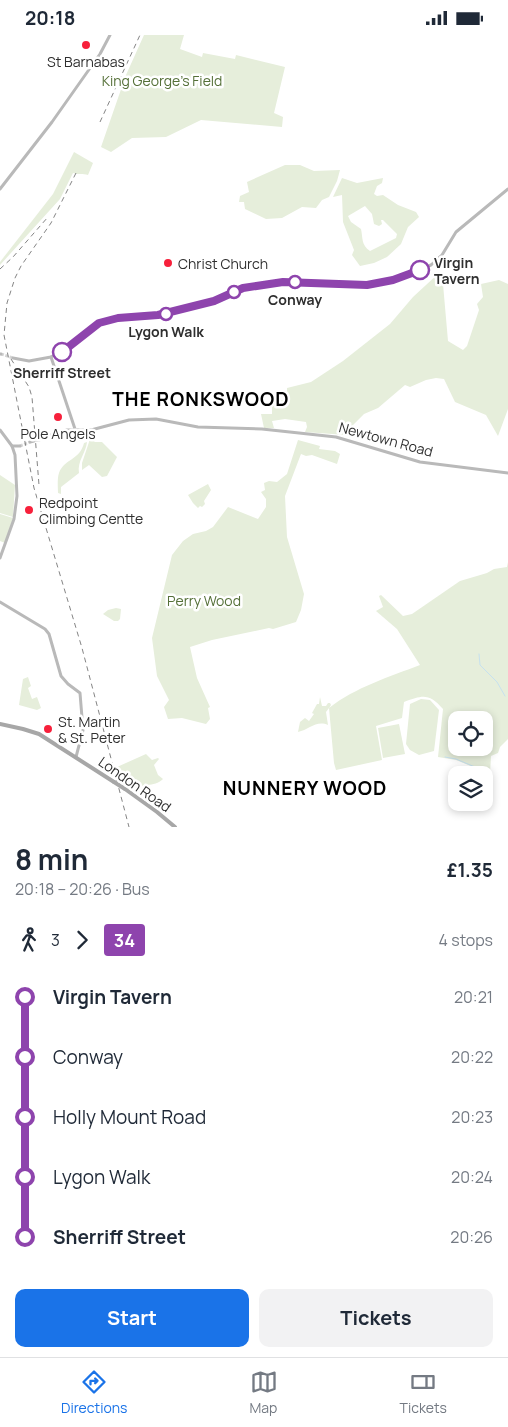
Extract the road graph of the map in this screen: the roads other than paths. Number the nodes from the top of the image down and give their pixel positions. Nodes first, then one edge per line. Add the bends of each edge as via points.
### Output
1 (110, 35) edge
2 (0, 189) edge
3 (508, 189) edge
4 (51, 357) junction
5 (13, 358) tunnel mouth
6 (75, 429) junction
7 (0, 432) edge
8 (40, 439) dead end
9 (12, 445) junction
10 (20, 446) tunnel mouth
11 (508, 473) edge
12 (0, 558) edge
13 (0, 602) edge
14 (0, 724) edge
15 (76, 757) junction
16 (175, 827) edge

1 - 2 main road via 100,54
3 - 4 main road via 456,232 442,255 431,265 399,278 367,285 283,282 243,288 214,301 158,315 99,323 70,347
4 - 5 main road via 29,361
4 - 6 main road
6 - 8 main road, Newtown Road
6 - 11 main road, Newtown Road via 91,430 129,420 153,418 198,427 294,432 344,438 440,465
7 - 9 main road
9 - 10 main road
9 - 12 main road via 16,469 16,511
13 - 15 main road via 45,629 62,676 80,693 83,730
14 - 15 main road, London Road via 34,732
15 - 16 main road, London Road, bridge

